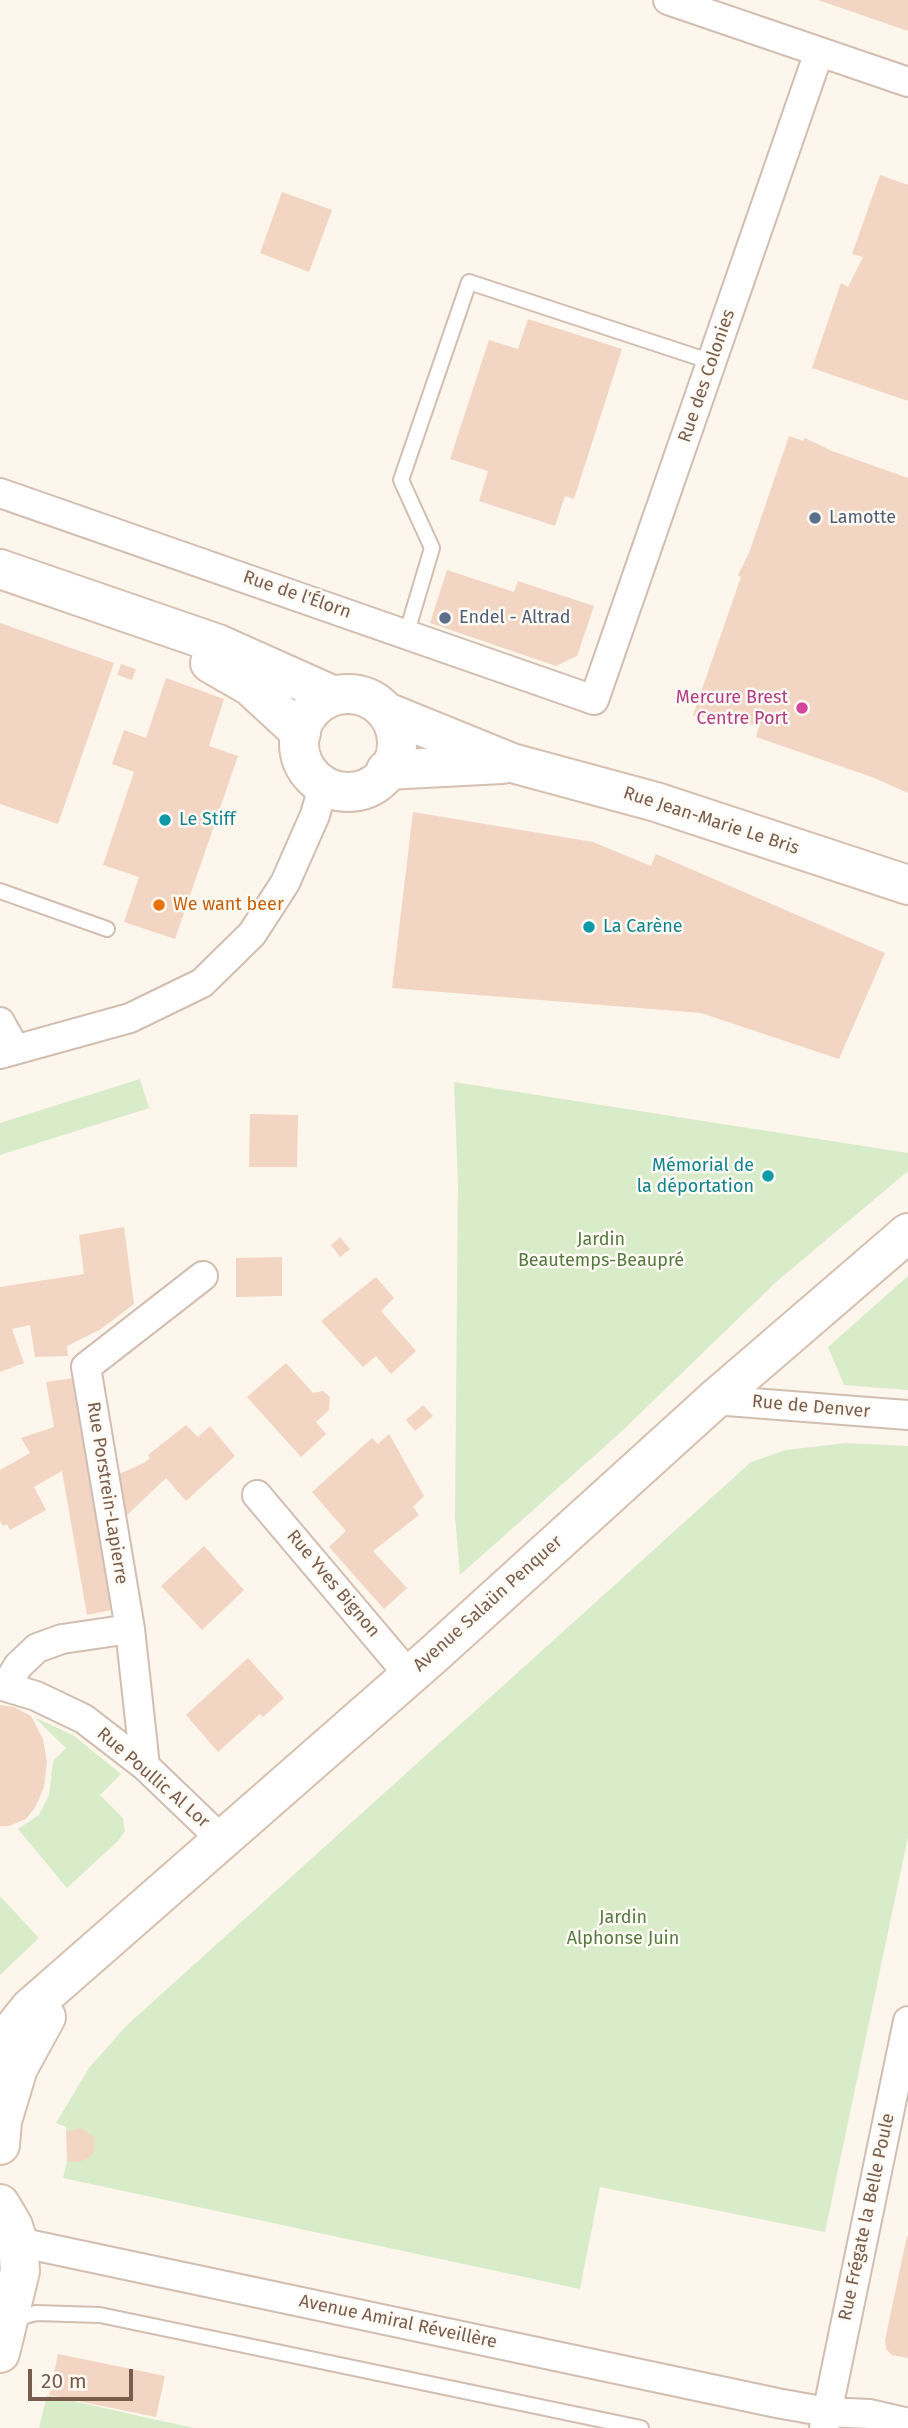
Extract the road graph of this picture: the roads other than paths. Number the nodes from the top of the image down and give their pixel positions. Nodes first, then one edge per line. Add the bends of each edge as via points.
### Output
1 (668, 0) edge
2 (819, 52) junction
3 (908, 82) edge
4 (712, 362) junction
5 (0, 494) edge
6 (0, 569) edge
7 (0, 588) edge
8 (407, 632) junction
9 (332, 695) junction
10 (594, 700) joint
11 (389, 713) junction
12 (301, 733) junction
13 (512, 763) junction
14 (386, 770) junction
15 (323, 787) junction
16 (908, 885) edge
17 (0, 891) edge
18 (107, 929) dead end
19 (0, 1022) edge
20 (7, 1052) edge
21 (908, 1233) edge
22 (203, 1276) dead end
23 (714, 1400) junction
24 (908, 1415) edge
25 (257, 1495) dead end
26 (130, 1629) junction
27 (409, 1675) junction
28 (3, 1685) edge
29 (145, 1766) junction
30 (222, 1839) junction
31 (70, 1976) junction
32 (908, 2021) edge
33 (0, 2046) edge
34 (0, 2145) edge
35 (0, 2204) edge
36 (18, 2242) junction
37 (5, 2337) edge
38 (818, 2423) edge
39 (908, 2423) edge
40 (641, 2428) edge

1 - 2 street
2 - 3 street
2 - 4 street, Rue des Colonies
4 - 8 lane via 469,282 401,480 432,548
4 - 10 street, Rue des Colonies
5 - 8 street, Rue de l'Élorn
6 - 9 main road via 218,644
7 - 12 main road via 206,661 250,686
8 - 10 street, Rue de l'Élorn
9 - 11 main road via 358,693
9 - 12 main road via 310,712
11 - 13 main road, Rue Jean-Marie Le Bris
11 - 14 main road via 396,739
12 - 15 main road via 299,751 304,766
13 - 14 main road, Rue Jean-Marie Le Bris
13 - 16 main road, Rue Jean-Marie Le Bris via 656,802
14 - 15 main road via 373,786 355,793
15 - 20 street via 285,883 252,934 202,983 130,1018
17 - 18 lane
19 - 20 street
21 - 23 main road, Avenue Salaün Penquer
22 - 26 street, Rue Porstrein-Lapierre via 86,1367
23 - 24 street, Rue de Denver
23 - 27 main road, Avenue Salaün Penquer
25 - 27 street, Rue Yves Bignon
26 - 28 street, Rue Poullic Al Lor via 62,1639 37,1648
26 - 29 street, Rue Porstrein-Lapierre
27 - 30 main road, Avenue Salaün Penquer
28 - 29 street, Rue Poullic Al Lor via 68,1710
29 - 30 street, Rue Poullic Al Lor
30 - 31 main road, Avenue Salaün Penquer
31 - 33 main road, Avenue Salaün Penquer via 30,2008
31 - 34 main road, Avenue Salaün Penquer via 18,2068 2,2121
32 - 38 street, Rue Frégate la Belle Poule
35 - 36 main road
36 - 37 main road via 20,2271
36 - 38 street, Avenue Amiral Réveillère via 776,2403
37 - 40 lane via 36,2313 100,2315
38 - 39 street, Avenue Amiral Réveillère via 870,2414

